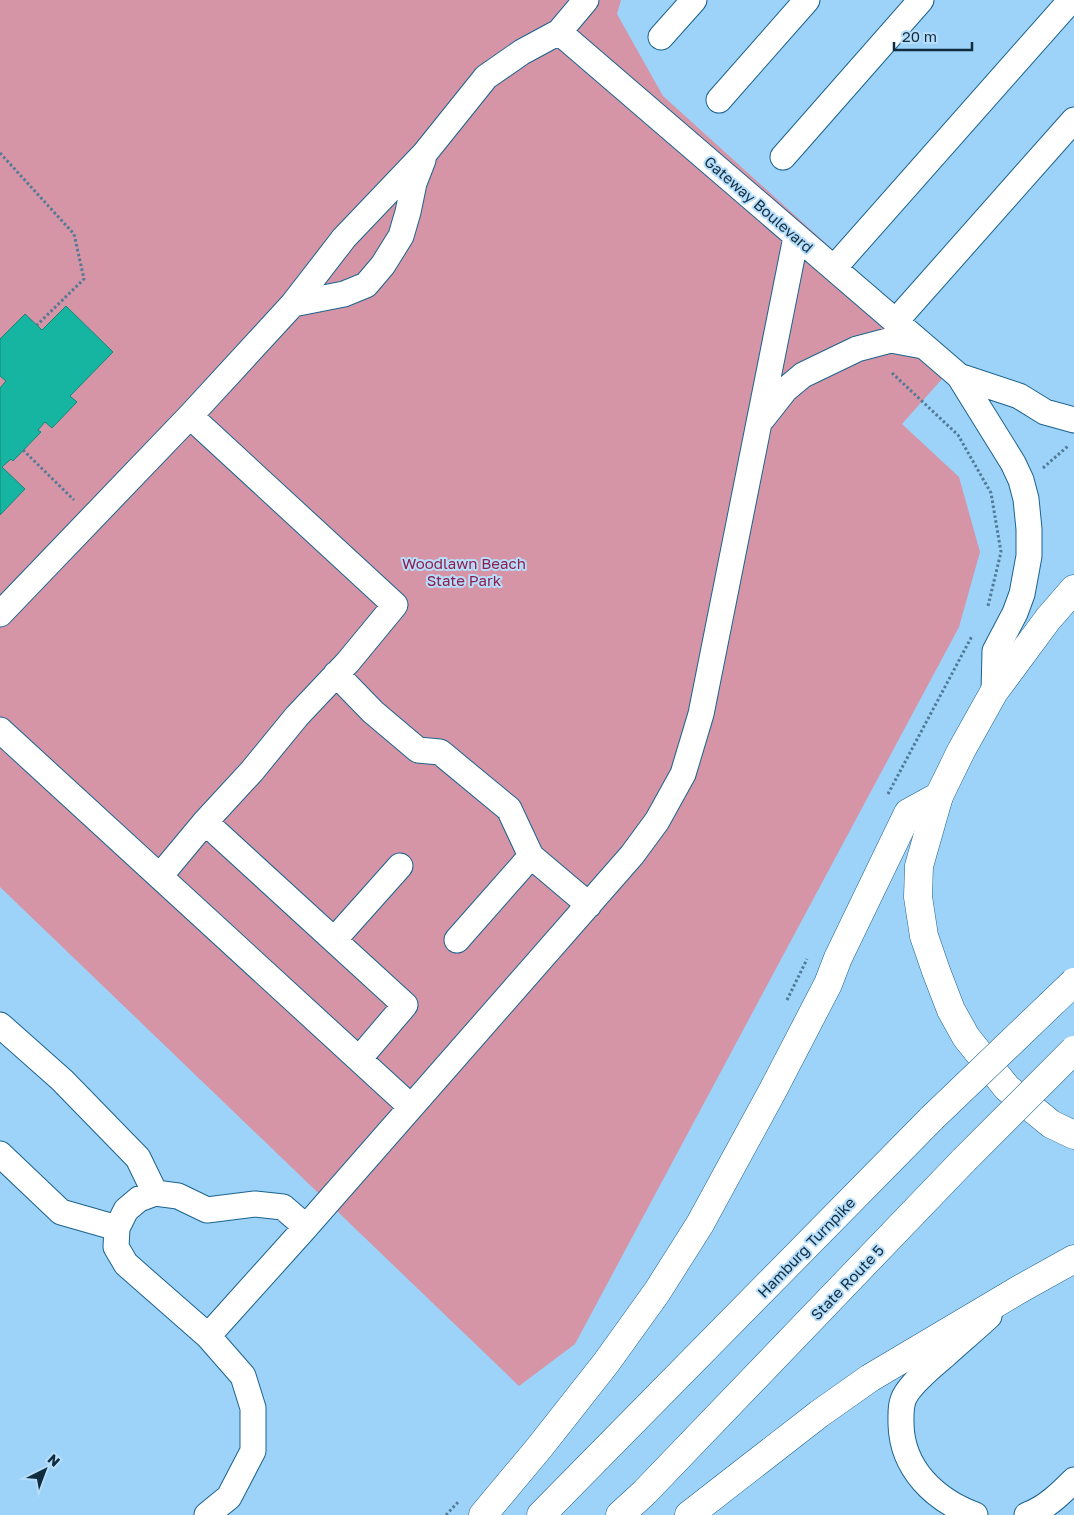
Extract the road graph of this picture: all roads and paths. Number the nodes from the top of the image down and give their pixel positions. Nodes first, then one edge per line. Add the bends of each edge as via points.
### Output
1 (586, 0) edge
2 (694, 0) edge
3 (807, 0) edge
4 (921, 0) edge
5 (1071, 0) edge
6 (559, 32) junction
7 (661, 37) dead end
8 (719, 100) dead end
9 (1074, 120) edge
10 (0, 153) edge
11 (426, 153) junction
12 (783, 157) dead end
13 (796, 237) junction
14 (834, 268) junction
15 (293, 304) junction
16 (895, 322) junction
17 (37, 325) dead end
18 (924, 346) junction
19 (892, 373) dead end
20 (959, 376) junction
21 (190, 416) junction
22 (760, 422) junction
23 (1073, 432) edge
24 (23, 450) dead end
25 (1037, 473) dead end
26 (92, 518) junction
27 (1074, 589) edge
28 (984, 613) dead end
29 (0, 614) edge
30 (974, 630) dead end
31 (336, 674) junction
32 (994, 692) junction
33 (0, 730) edge
34 (939, 796) junction
35 (885, 800) dead end
36 (205, 822) junction
37 (531, 856) junction
38 (400, 866) dead end
39 (160, 876) junction
40 (588, 906) junction
41 (334, 940) junction
42 (456, 940) dead end
43 (809, 953) dead end
44 (1074, 982) edge
45 (784, 1005) dead end
46 (0, 1025) edge
47 (1074, 1050) edge
48 (359, 1059) junction
49 (412, 1107) junction
50 (1074, 1135) edge
51 (0, 1154) edge
52 (155, 1193) junction
53 (306, 1227) junction
54 (117, 1228) junction
55 (1074, 1259) edge
56 (1020, 1289) junction
57 (208, 1336) junction
58 (1074, 1480) edge
59 (460, 1500) dead end
60 (207, 1515) edge
61 (446, 1515) edge
62 (483, 1515) edge
63 (541, 1515) edge
64 (620, 1515) edge
65 (689, 1515) edge
66 (975, 1515) edge
67 (1026, 1515) edge

1 - 6 street
2 - 7 street
3 - 8 street
4 - 12 street
5 - 14 street
6 - 11 street via 486,77
6 - 13 street, Gateway Boulevard
9 - 16 street
10 - 17 path via 74,234 84,279
11 - 15 street via 344,238
11 - 15 street via 414,183 401,236 366,285 344,294
13 - 14 street, Gateway Boulevard
13 - 22 street
14 - 16 street, Gateway Boulevard
15 - 21 street
16 - 18 street, Gateway Boulevard
18 - 20 street, Gateway Boulevard
18 - 22 street via 891,340 857,349 803,375 785,390
19 - 28 path via 958,435 991,493 1001,552
20 - 23 street, Gateway Boulevard via 1019,396
20 - 32 street, Gateway Boulevard via 1021,480 1029,529 1024,585 1015,613 995,651
21 - 26 street
21 - 31 street via 395,605
22 - 40 street via 702,714 682,774 657,821
23 - 25 path
24 - 26 path
26 - 29 street
27 - 32 main road
30 - 35 path
31 - 36 street
31 - 37 street via 373,712 418,750 440,752 509,809
32 - 34 main road
33 - 39 street
34 - 50 main road via 919,866 918,897 924,936 951,1010 966,1037 1007,1088 1051,1124
34 - 62 main road via 908,813 828,984 778,1081 700,1224 658,1292 539,1448
36 - 39 street
36 - 41 street
37 - 40 street
37 - 42 street
38 - 41 street
39 - 48 street
40 - 49 street
41 - 48 street via 405,1005
43 - 45 path
44 - 63 main road, Hamburg Turnpike, bridge via 932,1118
46 - 52 street via 62,1080 138,1158
47 - 64 main road, State Route 5, bridge
48 - 49 street
49 - 53 street
51 - 54 street via 61,1212
52 - 53 street via 178,1196 207,1210 255,1204 283,1207
52 - 54 street via 139,1199 126,1210
53 - 57 street
54 - 57 street via 116,1247 126,1264
55 - 56 main road
56 - 65 main road via 870,1378
56 - 66 street via 923,1374 905,1396 901,1410 901,1432 911,1466 930,1488 958,1509
57 - 60 street via 243,1376 253,1408 253,1451 229,1497
58 - 67 street via 1038,1511
59 - 61 path

